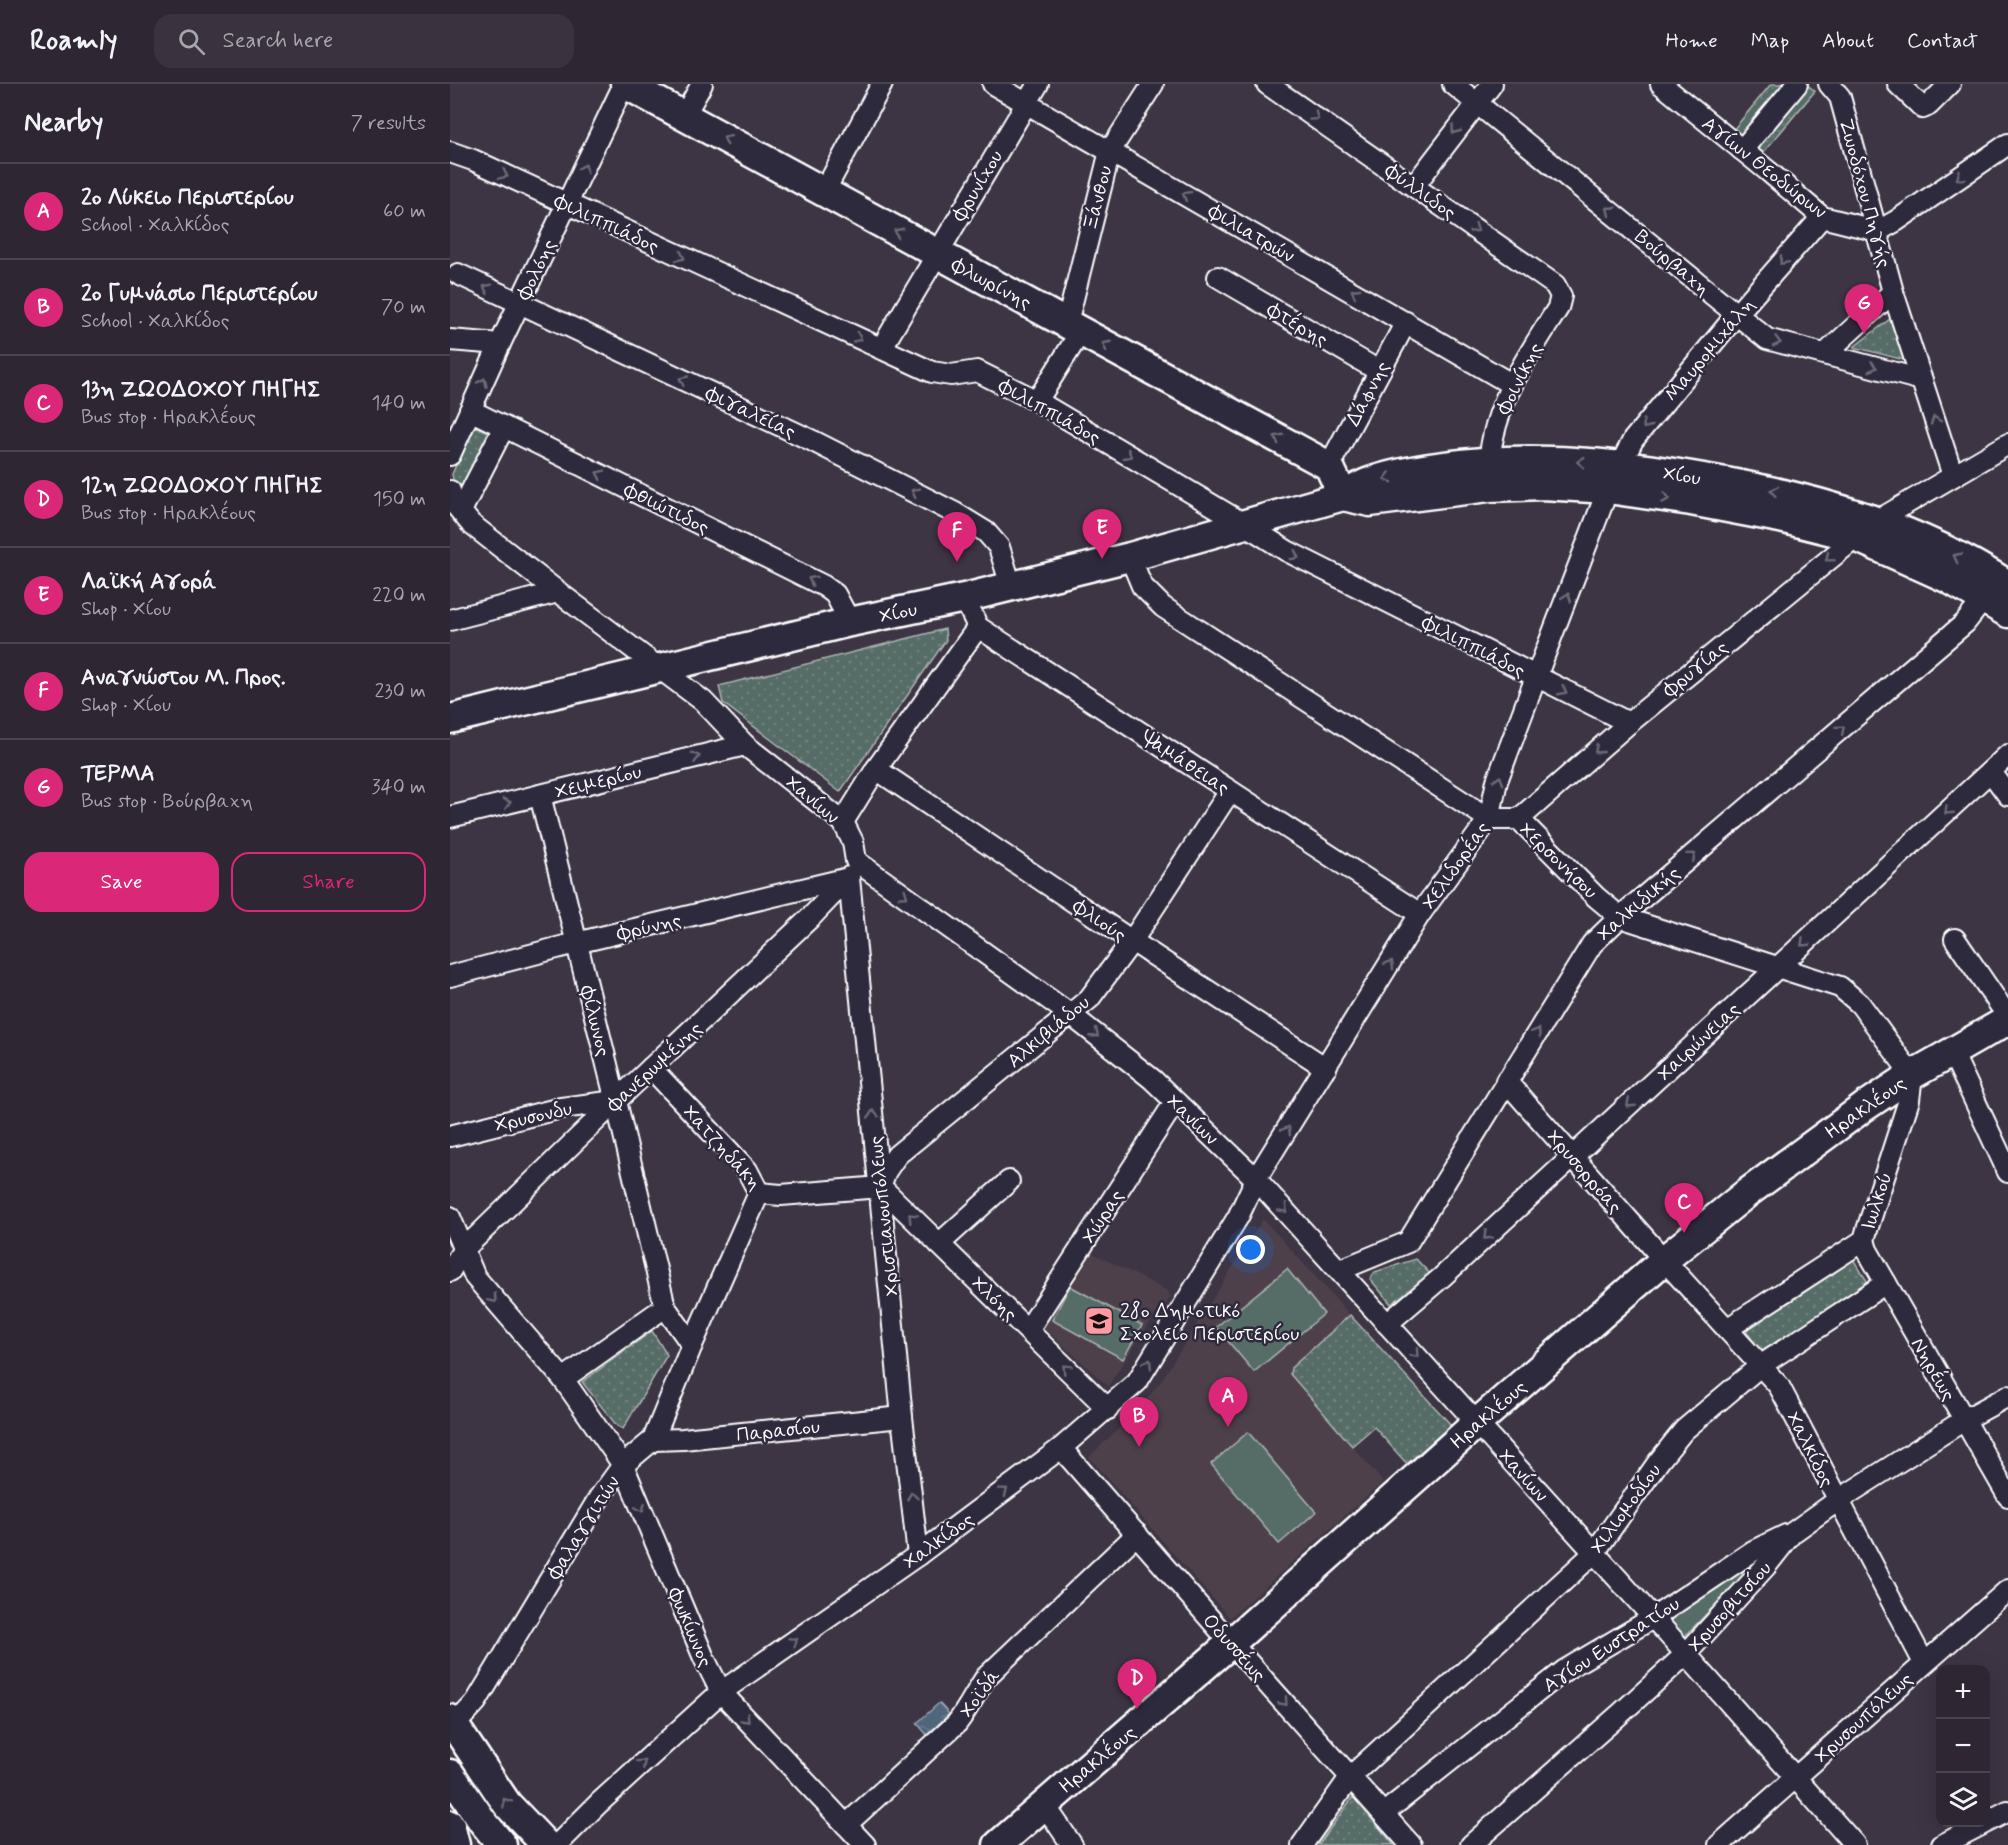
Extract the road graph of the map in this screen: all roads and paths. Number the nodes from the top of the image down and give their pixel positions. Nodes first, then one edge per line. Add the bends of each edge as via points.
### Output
1 (624, 84) edge
2 (702, 84) edge
3 (882, 84) edge
4 (993, 84) edge
5 (1038, 84) edge
6 (1153, 84) edge
7 (1267, 84) edge
8 (1454, 84) edge
9 (1492, 84) edge
10 (1797, 84) edge
11 (1898, 84) edge
12 (1950, 84) edge
13 (1663, 85) edge
14 (1840, 88) edge
15 (1476, 102) junction
16 (1026, 103) junction
17 (684, 116) junction
18 (1742, 150) junction
19 (2007, 150) edge
20 (1110, 151) junction
21 (450, 152) edge
22 (1414, 186) junction
23 (824, 192) junction
24 (567, 205) junction
25 (1822, 217) junction
26 (1878, 231) junction
27 (937, 253) junction
28 (458, 274) dead end
29 (1218, 277) dead end
30 (1893, 292) junction
31 (519, 304) junction
32 (1558, 308) joint
33 (1737, 314) junction
34 (1406, 322) junction
35 (1074, 327) junction
36 (450, 340) edge
37 (500, 344) junction
38 (881, 349) junction
39 (1825, 354) junction
40 (1379, 371) junction
41 (1922, 380) junction
42 (1511, 384) junction
43 (1037, 401) junction
44 (470, 410) junction
45 (504, 427) junction
46 (2008, 444) edge
47 (450, 455) edge
48 (1329, 466) junction
49 (1489, 475) junction
50 (1953, 476) junction
51 (1614, 477) junction
52 (450, 491) edge
53 (1343, 496) junction
54 (461, 511) junction
55 (1246, 525) junction
56 (1865, 529) junction
57 (1130, 557) junction
58 (2000, 583) edge
59 (1011, 586) junction
60 (558, 592) junction
61 (964, 598) junction
62 (2008, 613) edge
63 (450, 620) edge
64 (850, 622) junction
65 (978, 627) junction
66 (659, 667) junction
67 (1536, 677) junction
68 (450, 719) edge
69 (1629, 723) junction
70 (746, 744) junction
71 (2008, 755) edge
72 (876, 769) junction
73 (1991, 772) junction
74 (1230, 791) junction
75 (540, 795) junction
76 (2008, 795) edge
77 (450, 817) edge
78 (1489, 819) junction
79 (1519, 819) junction
80 (843, 822) junction
81 (852, 869) junction
82 (1420, 914) junction
83 (1620, 917) junction
84 (1955, 939) dead end
85 (1132, 941) junction
86 (576, 943) junction
87 (1778, 967) junction
88 (450, 976) edge
89 (1071, 1015) junction
90 (2008, 1019) edge
91 (1952, 1052) junction
92 (651, 1068) junction
93 (1326, 1068) junction
94 (1912, 1075) junction
95 (1506, 1081) junction
96 (616, 1101) junction
97 (1175, 1102) junction
98 (450, 1136) edge
99 (1573, 1157) junction
100 (2008, 1172) edge
101 (1256, 1179) junction
102 (1009, 1181) dead end
103 (880, 1187) junction
104 (759, 1193) junction
105 (450, 1217) edge
106 (1864, 1240) junction
107 (939, 1244) junction
108 (462, 1250) junction
109 (1664, 1260) junction
110 (1340, 1270) junction
111 (450, 1271) edge
112 (1886, 1283) junction
113 (665, 1306) junction
114 (1387, 1324) junction
115 (1727, 1329) junction
116 (1028, 1330) junction
117 (692, 1345) junction
118 (1761, 1366) junction
119 (563, 1379) junction
120 (2008, 1396) edge
121 (1108, 1409) junction
122 (902, 1418) junction
123 (1964, 1420) junction
124 (1477, 1423) junction
125 (653, 1440) junction
126 (1061, 1448) junction
127 (623, 1465) junction
128 (2008, 1496) edge
129 (1837, 1501) junction
130 (1792, 1533) junction
131 (1137, 1534) junction
132 (1594, 1553) junction
133 (918, 1555) junction
134 (2008, 1590) edge
135 (1653, 1618) junction
136 (1231, 1643) junction
137 (1686, 1654) junction
138 (1924, 1663) junction
139 (721, 1692) junction
140 (452, 1722) edge
141 (450, 1774) edge
142 (1350, 1776) junction
143 (1795, 1778) junction
144 (1044, 1804) junction
145 (2008, 1811) edge
146 (1384, 1814) junction
147 (450, 1825) edge
148 (846, 1826) junction
149 (533, 1840) edge
150 (455, 1845) edge
151 (502, 1845) edge
152 (557, 1845) edge
153 (865, 1845) edge
154 (998, 1845) edge
155 (1072, 1845) edge
156 (1302, 1845) edge
157 (1411, 1845) edge
158 (1471, 1845) edge
159 (1719, 1845) edge
160 (1855, 1845) edge
161 (1942, 1845) edge

1 - 17 street, Φλωρίνης
24 -> 1 street, Φολόης
2 - 17 street
3 - 23 street
4 - 16 street, Φιλιατρών
5 - 16 street, Φρυνίχου
6 - 20 street, Ξάνθου
7 -> 22 street, Φύλλιδος
8 - 15 street, Βούρβαχη
9 - 15 street
10 - 18 street
11 - 12 street via 1923,108
13 - 18 street, Αγίων Θεοδώρων
14 - 26 street, Ζωοδόχου Πηγής
15 -> 22 street
33 -> 15 street, Βούρβαχη
16 - 20 street, Φιλιατρών
16 - 27 street, Φρυνίχου
23 -> 17 street, Φλωρίνης
18 - 25 street, Αγίων Θεοδώρων
19 -> 26 street
34 -> 20 street, Φιλιατρών
20 - 35 street, Ξάνθου
21 -> 24 street, Φιλιππιάδος
22 -> 32 street, Φύλλιδος via 1555,285 1561,296
27 -> 23 street, Φλωρίνης
24 - 31 street, Φολόης
24 -> 38 street, Φιλιππιάδος
25 - 26 street, Αγίων Θεοδώρων
25 -> 33 street, Μαυρομιχάλη
26 - 30 street, Ζωοδόχου Πηγής
27 - 35 street, Φλωρίνης
27 - 38 street, Φρυνίχου
31 -> 28 street, Φιγαλείας
29 - 40 street, Φτέρης
30 - 39 street
30 - 41 street, Ζωοδόχου Πηγής
31 - 37 street, Φολόης
59 -> 31 street, Φιγαλείας via 999,547 986,532 955,513 813,441
32 - 42 street, Φοινίκης
33 -> 39 street, Βούρβαχη via 1767,339
33 -> 51 street, Μαυρομιχάλη via 1633,440
34 - 40 street, Δάφνης
34 - 42 street, Φιλιατρών
35 - 43 street, Ξάνθου
48 -> 35 street, Φλωρίνης
36 - 37 street
44 -> 37 street, Φολόης
38 - 43 street, Φιλιππιάδος via 932,372 951,375 977,371
39 -> 41 street, Βούρβαχη
40 - 48 street, Δάφνης
50 -> 41 street, Ζωοδόχου Πηγής
42 - 49 street, Φοινίκης via 1497,419
43 -> 55 street, Φιλιππιάδος
44 - 45 street, Φθιώτιδος
44 - 47 street, Φολόης
45 - 54 street
64 -> 45 street, Φθιώτιδος via 835,594 824,586
46 - 50 street, Φρυγίας
48 - 53 street
49 - 51 street, Χίου via 1543,485
49 - 53 street, Χίου via 1370,502
50 - 56 street, Φρυγίας
51 - 56 street, Χίου via 1738,510
67 -> 51 street, Χελιδορέας
52 - 54 street, Χανίων
53 - 55 street, Χίου
54 - 60 street, Χανίων via 471,524
55 - 57 street, Χίου
55 -> 67 street, Φιλιππιάδος via 1287,551
56 - 58 street, Χίου via 1906,558
56 -> 69 street, Φρυγίας
57 - 59 street, Χίου
57 - 78 street via 1142,586 1163,608
58 - 62 street, Χίου
83 -> 58 street, Χαλκιδικής via 1965,623
59 - 61 street, Χίου
60 - 63 street
60 - 66 street, Χανίων
61 - 64 street, Χίου
61 - 65 street
64 - 66 street, Χίου
65 - 72 street
65 - 74 street, Ψαμάθειας
66 - 68 street, Χίου
66 - 70 street, Χανίων via 703,701
67 -> 69 street, Φιλιππιάδος
78 -> 67 street, Χελιδορέας via 1497,782
69 -> 79 street, Φρυγίας
75 -> 70 street, Χειμερίου
70 - 80 street, Χανίων
71 - 73 street, Χαιρώνειας
72 - 80 street
72 - 85 street, Φλιούς
73 - 76 street
73 -> 87 street, Χαιρώνειας
74 - 82 street, Ψαμάθειας
74 - 85 street, Αλκιβιάδου
77 -> 75 street, Χειμερίου
75 - 86 street, Φίλωνος
78 - 79 street, Χερσονήσου
78 - 82 street, Χελιδορέας
79 - 83 street, Χερσονήσου
80 - 81 street, Χανίων via 853,842
81 - 86 street, Φρύνης
81 -> 89 street, Χανίων
81 - 92 street, Φανερωμένης via 803,924
103 -> 81 street, Χριστιανουπόλεως
93 -> 82 street, Χελιδορέας
83 - 87 street, Χερσονήσου
95 -> 83 street, Χαλκιδικής via 1592,944
84 - 90 street
85 - 89 street, Αλκιβιάδου via 1089,999
85 - 93 street, Φλιούς
86 - 88 street, Φρύνης
86 - 96 street, Φίλωνος
87 - 94 street, Χερσονήσου via 1840,987 1860,1004
87 -> 99 street, Χαιρώνειας
89 -> 97 street, Χανίων
89 - 103 street, Αλκιβιάδου via 897,1155
90 - 91 street, Ηρακλέους
91 - 94 street, Ηρακλέους
91 - 100 street
92 - 96 street, Φανερωμένης
92 - 104 street, Χατζηδάκη via 747,1170
101 -> 93 street, Χελιδορέας
94 - 106 street, Ιωλκού via 1909,1101
94 - 109 street, Ηρακλέους via 1756,1186
95 - 99 street, Χρυσορρόας
95 - 110 street, Χαλκιδικής via 1408,1242
96 - 98 street, Χρυσονδυ via 561,1108
96 - 108 street, Φανερωμένης
96 - 113 street, Φίλωνος
97 - 101 street, Χανίων
97 - 116 street, Χώρας
99 - 109 street, Χρυσορρόας
99 -> 114 street, Χαιρώνειας
101 -> 110 street, Χανίων
121 -> 101 street, Χαλκίδος via 1137,1382 1238,1217
102 - 107 street
103 - 104 street, Χατζηδάκη via 781,1195
107 -> 103 street, Χλόης
103 - 122 street, Χριστιανουπόλεως
104 - 117 street, Φαλαγγιτών
105 - 108 street, Φωκίωνος
106 - 112 street, Νηρέως
106 - 115 street, Ιωλκού
107 - 116 street, Χλόης
108 - 111 street, Φανερωμένης
108 -> 119 street, Φωκίωνος via 475,1277
109 - 115 street, Χαλκίδος
109 - 124 street, Ηρακλέους
110 - 114 street, Χανίων
112 - 118 street, Χιλιομοδίου
112 - 123 street, Νηρέως
113 - 117 street, Φίλωνος
113 - 119 street
114 -> 124 street, Χανίων
115 - 118 street, Χαλκίδος
121 -> 116 street, Χλόης
117 - 125 street, Φαλαγγιτών
118 - 129 street, Χαλκίδος via 1779,1386
118 - 132 street, Χιλιομοδίου via 1684,1430
119 - 127 street, Φωκίωνος
120 - 123 street, Χρυσοβιτσίου
121 - 126 street, Χαλκίδος
122 - 125 street, Παρασίου
133 -> 122 street, Χριστιανουπόλεως
123 - 128 street, Νηρέως
123 - 129 street, Χρυσοβιτσίου
124 - 132 street, Χανίων
124 - 136 street, Ηρακλέους
125 - 127 street, Φαλαγγιτών
126 - 131 street, Οδυσσέως
133 -> 126 street, Χαλκίδος
127 -> 139 street, Φωκίωνος
127 - 140 street, Φαλαγγιτών via 598,1498 476,1702
129 - 130 street, Χρυσοβιτσίου
129 - 138 street, Χαλκίδος
130 - 135 street, Αγίου Ευστρατίου via 1753,1551
130 - 137 street, Χρυσοβιτσίου
131 - 136 street, Οδυσσέως
131 - 148 street, Χοϊδά via 986,1677 957,1723
132 - 135 street, Χανίων
132 - 142 street, Χιλιομοδίου
139 -> 133 street, Χαλκίδος
134 - 138 street, Χρυσουπόλεως
135 - 137 street, Χανίων
135 - 146 street, Αγίου Ευστρατίου via 1564,1670
136 -> 142 street, Οδυσσέως
136 - 144 street, Ηρακλέους
137 - 143 street, Χανίων
137 - 158 street, Χρυσοβιτσίου
138 - 143 street, Χρυσουπόλεως
139 -> 148 street, Φωκίωνος
152 -> 139 street, Χαλκίδος
149 -> 140 street
141 - 151 street
142 - 146 street, Οδυσσέως
142 - 156 street, Χιλιομοδίου
143 - 159 street, Χρυσουπόλεως
143 - 160 street, Χανίων
144 - 154 street, Ηρακλέους
144 - 155 street
145 - 161 street
146 - 157 street, Οδυσσέως
147 - 150 street
148 - 153 street, Φωκίωνος

